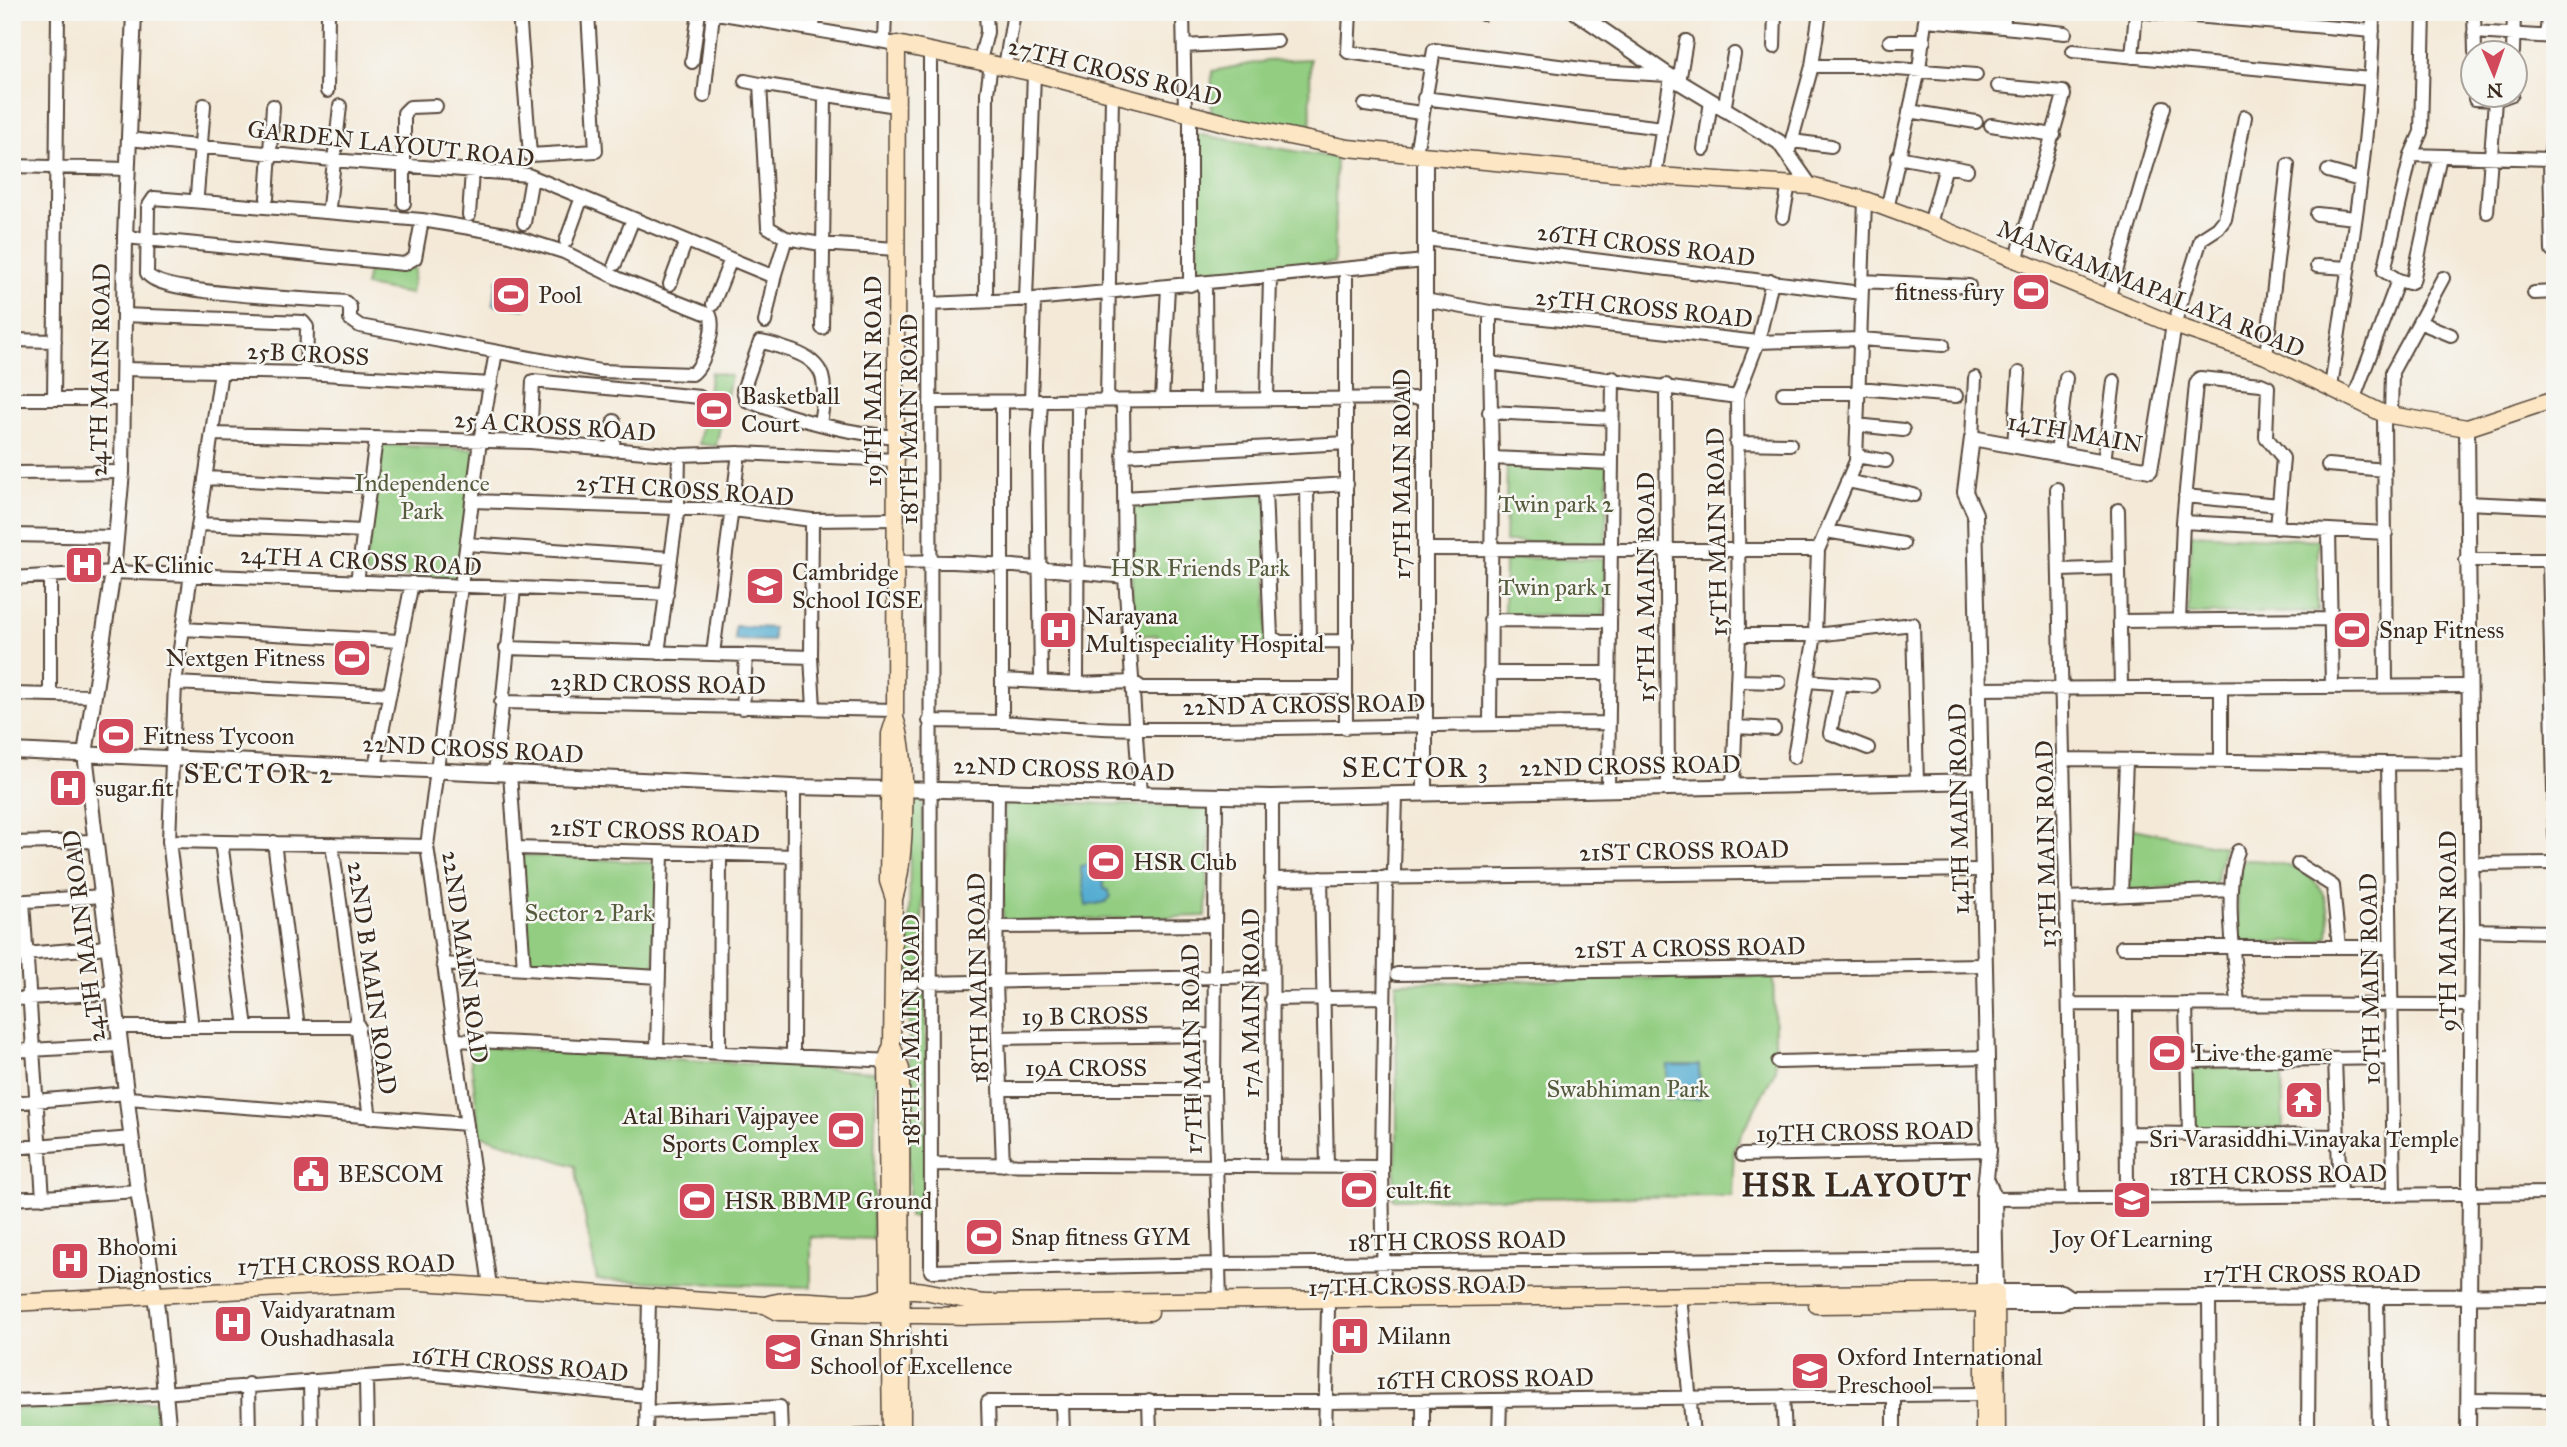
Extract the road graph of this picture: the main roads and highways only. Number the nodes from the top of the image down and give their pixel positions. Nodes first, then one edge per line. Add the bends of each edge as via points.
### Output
1 (890, 43) joint
2 (1655, 175) joint
3 (2555, 399) edge
4 (895, 1293) junction
5 (1990, 1297) junction
6 (12, 1303) edge
7 (765, 1305) junction
8 (954, 1307) junction
9 (896, 1314) junction
10 (891, 1434) edge
11 (902, 1435) edge
12 (1984, 1435) edge
13 (1997, 1435) edge

1 - 2 main road, 27TH CROSS ROAD via 1348,148
1 - 4 main road, 19TH MAIN ROAD via 896,106 895,714 890,734 900,879 894,899 892,983
2 - 3 main road, MANGAMMAPALAYA ROAD via 1810,186 1865,200 2174,325 2266,356 2387,414 2466,428
4 - 7 main road, 17TH CROSS ROAD via 866,1302 779,1300
4 - 8 main road, 17TH CROSS ROAD via 926,1291
4 - 9 main road, 19TH MAIN ROAD
5 - 8 main road, 17TH CROSS ROAD via 1681,1306
5 - 8 main road, 17TH CROSS ROAD via 1383,1287 1220,1301
5 - 12 main road, 14TH MAIN ROAD
5 - 13 main road, 14TH MAIN ROAD
6 - 7 main road, 17TH CROSS ROAD via 371,1282
7 - 9 main road, 17TH CROSS ROAD via 778,1312
8 - 9 main road, 17TH CROSS ROAD
9 - 10 main road, 19TH MAIN ROAD
9 - 11 main road, 19TH MAIN ROAD

